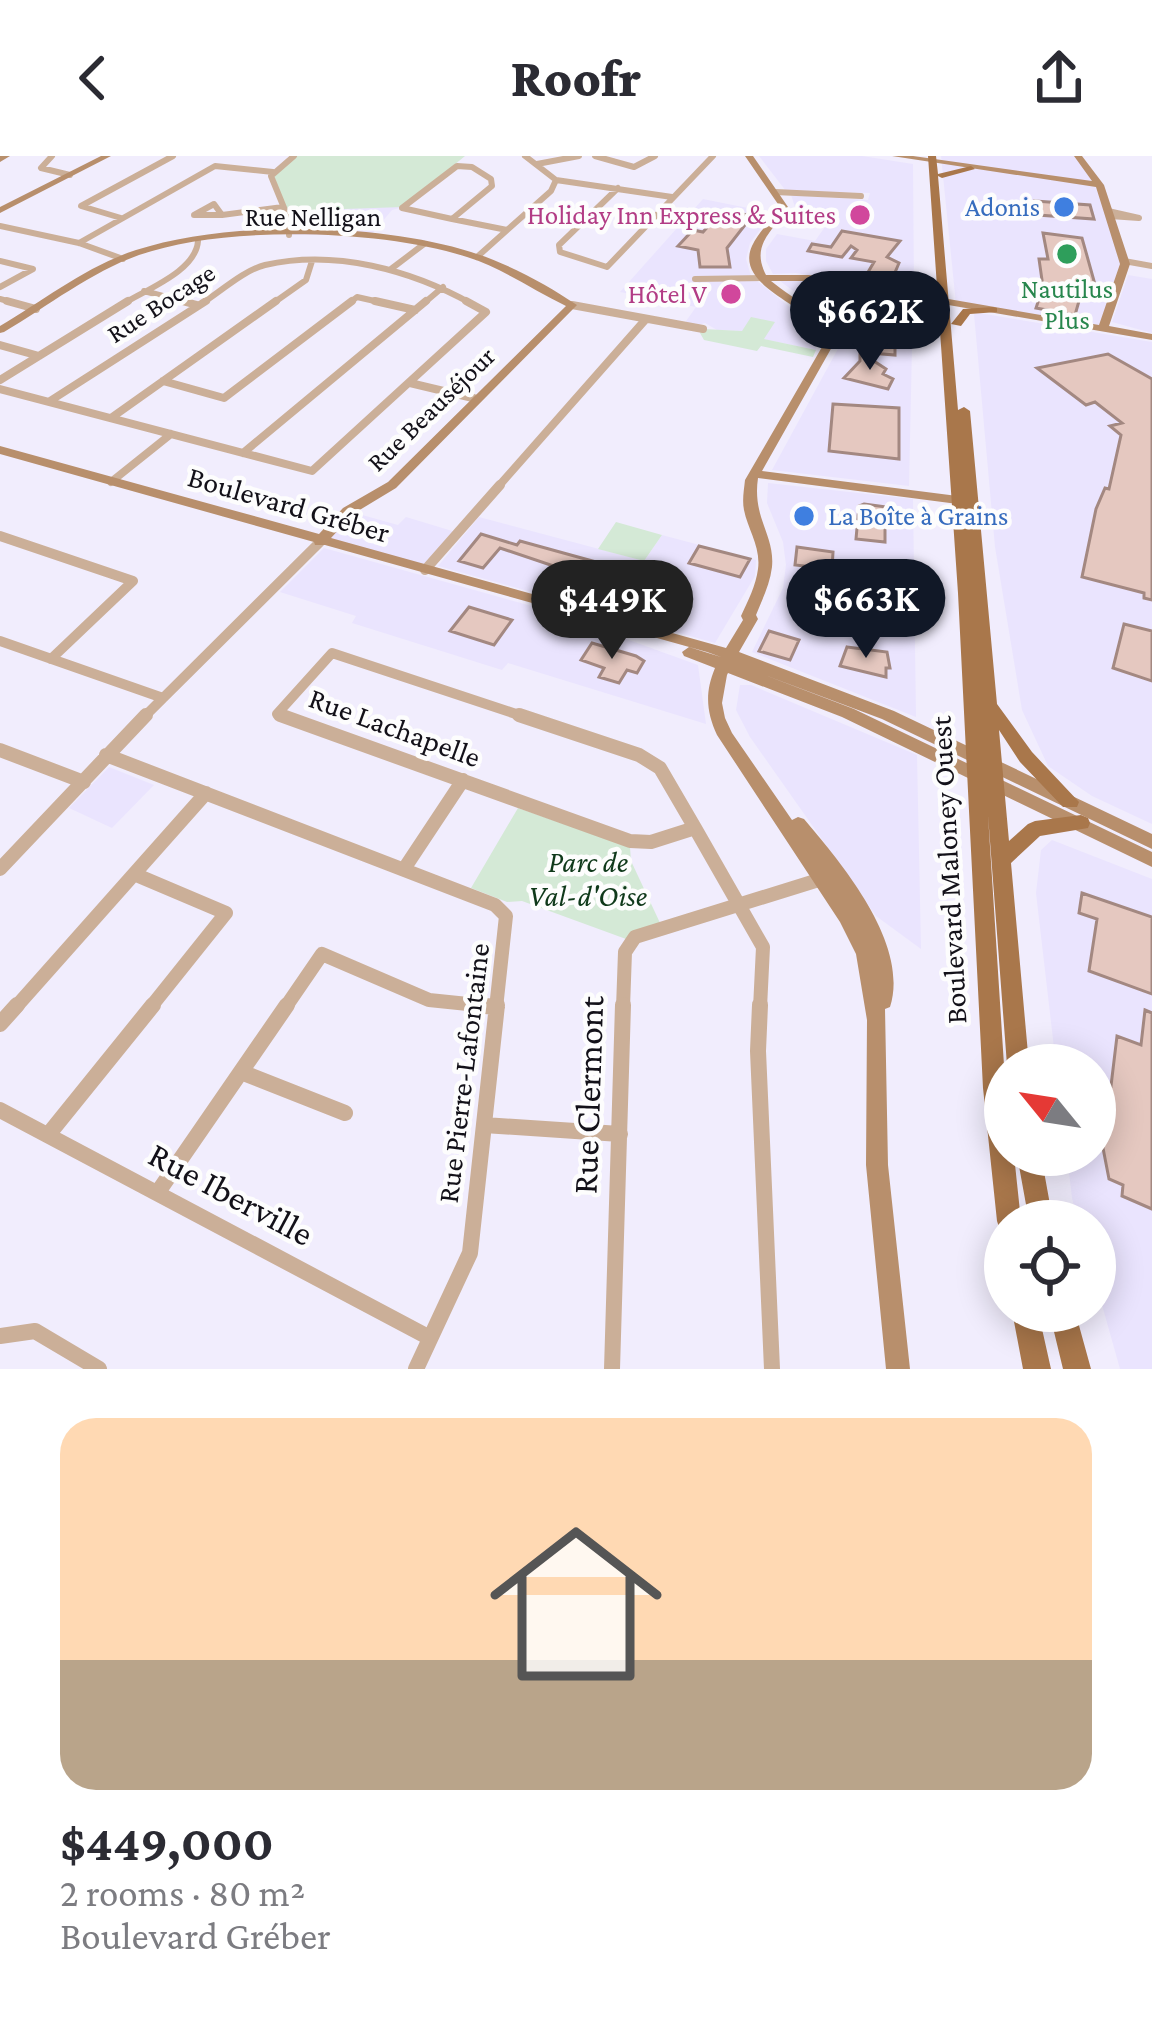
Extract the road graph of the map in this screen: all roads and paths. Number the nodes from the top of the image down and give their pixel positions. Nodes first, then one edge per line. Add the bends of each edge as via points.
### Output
1 (52, 156) edge
2 (107, 156) edge
3 (173, 156) edge
4 (293, 156) edge
5 (525, 156) edge
6 (579, 156) edge
7 (595, 156) edge
8 (655, 156) edge
9 (713, 156) edge
10 (748, 156) edge
11 (876, 156) edge
12 (896, 156) edge
13 (1078, 156) edge
14 (916, 159) joint
15 (937, 161) edge
16 (537, 164) junction
17 (966, 168) junction
18 (273, 172) junction
19 (70, 175) junction
20 (556, 180) junction
21 (1099, 183) junction
22 (618, 188) junction
23 (775, 192) junction
24 (672, 196) junction
25 (861, 196) dead end
26 (283, 207) junction
27 (0, 210) edge
28 (222, 214) dead end
29 (122, 218) junction
30 (452, 219) junction
31 (0, 226) edge
32 (507, 230) junction
33 (289, 235) junction
34 (199, 241) junction
35 (79, 242) junction
36 (424, 244) junction
37 (476, 257) junction
38 (123, 259) junction
39 (0, 261) edge
40 (312, 261) junction
41 (1124, 261) junction
42 (1152, 266) edge
43 (391, 269) junction
44 (694, 278) dead end
45 (764, 278) junction
46 (0, 287) edge
47 (443, 287) junction
48 (143, 291) junction
49 (0, 299) edge
50 (952, 300) junction
51 (197, 304) junction
52 (572, 305) junction
53 (36, 309) junction
54 (415, 310) junction
55 (993, 310) junction
56 (646, 319) junction
57 (957, 324) junction
58 (1103, 328) junction
59 (703, 329) dead end
60 (0, 330) edge
61 (1152, 337) edge
62 (0, 345) edge
63 (39, 356) junction
64 (163, 381) junction
65 (410, 383) junction
66 (0, 384) edge
67 (477, 399) junction
68 (50, 401) junction
69 (111, 418) junction
70 (171, 434) junction
71 (0, 450) edge
72 (243, 453) junction
73 (753, 474) junction
74 (111, 482) junction
75 (966, 499) junction
76 (0, 536) edge
77 (320, 542) junction
78 (425, 571) junction
79 (0, 641) edge
80 (51, 659) junction
81 (727, 660) junction
82 (756, 678) junction
83 (713, 697) junction
84 (163, 698) junction
85 (990, 704) junction
86 (0, 750) edge
87 (106, 754) junction
88 (985, 769) junction
89 (463, 780) junction
90 (83, 782) junction
91 (206, 793) junction
92 (1070, 802) junction
93 (1081, 823) junction
94 (695, 828) junction
95 (1152, 842) edge
96 (0, 843) edge
97 (18, 850) junction
98 (1003, 859) junction
99 (1152, 860) edge
100 (0, 869) edge
101 (404, 869) junction
102 (134, 874) junction
103 (829, 877) junction
104 (742, 906) junction
105 (497, 1007) junction
106 (0, 1024) edge
107 (1016, 1044) edge
108 (241, 1072) junction
109 (0, 1111) edge
110 (345, 1114) dead end
111 (484, 1125) junction
112 (620, 1134) junction
113 (48, 1135) junction
114 (158, 1192) junction
115 (1007, 1200) edge
116 (1029, 1332) edge
117 (1067, 1332) edge
118 (0, 1336) edge
119 (430, 1338) junction
120 (99, 1369) edge
121 (416, 1369) edge
122 (612, 1369) edge
123 (772, 1369) edge
124 (898, 1369) edge
125 (1037, 1369) edge
126 (1077, 1369) edge

1 - 19 street via 41,168
2 - 19 street
3 - 29 street via 80,208
4 - 18 street
5 - 16 street
6 - 16 street
7 - 8 street via 634,167
9 - 24 street
10 - 23 street
11 - 15 street
12 - 14 street
13 - 21 street
14 - 15 main road
15 - 17 main road
15 - 17 main road
15 - 50 main road, Boulevard Maloney Ouest
16 - 20 street
17 - 21 street
18 - 26 street
18 - 29 street via 215,166
19 - 27 street
20 - 22 street
20 - 32 street
21 - 41 street
22 - 24 street
22 - 24 street via 560,252 607,267
23 - 25 street
23 - 45 street via 784,209 754,254
26 - 28 street
26 - 33 street
29 - 35 street
30 - 30 street via 402,208 459,166 491,178 491,188
30 - 32 street
31 - 35 street
32 - 37 street
33 - 34 street, Rue Nelligan
33 - 36 street, Rue Nelligan
34 - 38 street, Rue Nelligan
34 - 48 street via 192,261
35 - 38 street
36 - 37 street, Rue Nelligan
36 - 43 street
37 - 52 street, Rue Nelligan
38 - 53 street, Rue Nelligan
39 - 46 street via 33,269
40 - 43 street, Rue Bocage
40 - 51 street, Rue Bocage via 256,266
40 - 64 street via 309,278
41 - 42 street
41 - 58 street
43 - 47 street, Rue Bocage
44 - 45 street
45 - 50 street
45 - 73 street via 815,316 827,347
47 - 54 street
47 - 65 street, Rue Bocage via 486,314
48 - 51 street
48 - 63 street
49 - 53 street
50 - 55 main road
50 - 57 main road, Boulevard Maloney Ouest
50 - 75 main road, Boulevard Maloney Ouest
51 - 68 street, Rue Bocage
52 - 56 street, Rue Nelligan
52 - 67 street, Rue Beauséjour
53 - 60 street, Rue Nelligan
54 - 64 street via 357,297 224,398
54 - 72 street
55 - 57 main road via 967,311
55 - 58 street
56 - 59 street, Rue Nelligan
56 - 78 street
57 - 75 main road, Boulevard Maloney Ouest
58 - 61 street
62 - 63 street
63 - 66 street
64 - 69 street
65 - 67 street
65 - 72 street, Rue Bocage via 312,472
66 - 68 street
67 - 77 street, Rue Beauséjour
68 - 69 street
69 - 70 street
70 - 72 street
70 - 74 street
71 - 74 street, Boulevard Gréber
73 - 75 street
73 - 81 street via 749,502 766,546 766,576
74 - 77 street, Boulevard Gréber
75 - 85 main road, Boulevard Maloney Ouest
75 - 88 main road, Boulevard Maloney Ouest
76 - 80 street via 133,581
77 - 78 street, Boulevard Gréber
77 - 84 street
78 - 81 street, Boulevard Gréber
79 - 80 street
80 - 84 street
81 - 82 street, Boulevard Gréber
81 - 83 street
81 - 88 street, Boulevard Gréber via 864,705
82 - 83 street
82 - 88 street, Boulevard Gréber
83 - 103 street via 725,735
84 - 87 street
85 - 88 main road, Boulevard Maloney Ouest
85 - 92 main road via 1026,758
86 - 90 street
87 - 90 street
87 - 91 street, Rue Pierre-Lafontaine
88 - 92 street, Boulevard Gréber
88 - 93 street, Boulevard Gréber
88 - 98 main road, Boulevard Maloney Ouest
88 - 115 main road, Boulevard Maloney Ouest via 994,1088
89 - 94 street, Rue Lachapelle via 637,843
89 - 94 street, Rue Lachapelle via 277,714 332,653 647,758
89 - 101 street
90 - 97 street
91 - 101 street, Rue Pierre-Lafontaine
91 - 102 street
92 - 95 street, Boulevard Gréber
93 - 98 main road via 1035,829
93 - 99 street, Boulevard Gréber
94 - 104 street, Rue Lachapelle
96 - 97 street
97 - 100 street
98 - 107 main road, Boulevard Maloney Ouest
101 - 105 street, Rue Pierre-Lafontaine via 502,910 508,923
102 - 106 street
102 - 113 street via 226,913
103 - 104 street, Rue Clermont
103 - 124 street via 863,946 874,991 878,1185
104 - 112 street, Rue Clermont via 635,937 627,947
104 - 123 street via 763,947 758,1051
105 - 108 street via 430,1000 322,954
105 - 111 street, Rue Pierre-Lafontaine
108 - 110 street
108 - 114 street
109 - 113 street, Rue Iberville
111 - 112 street
111 - 119 street, Rue Pierre-Lafontaine via 470,1253
112 - 122 street, Rue Clermont
113 - 114 street, Rue Iberville
114 - 119 street, Rue Iberville
116 - 125 main road
117 - 126 main road
118 - 120 street via 34,1331
119 - 121 street, Rue Pierre-Lafontaine

